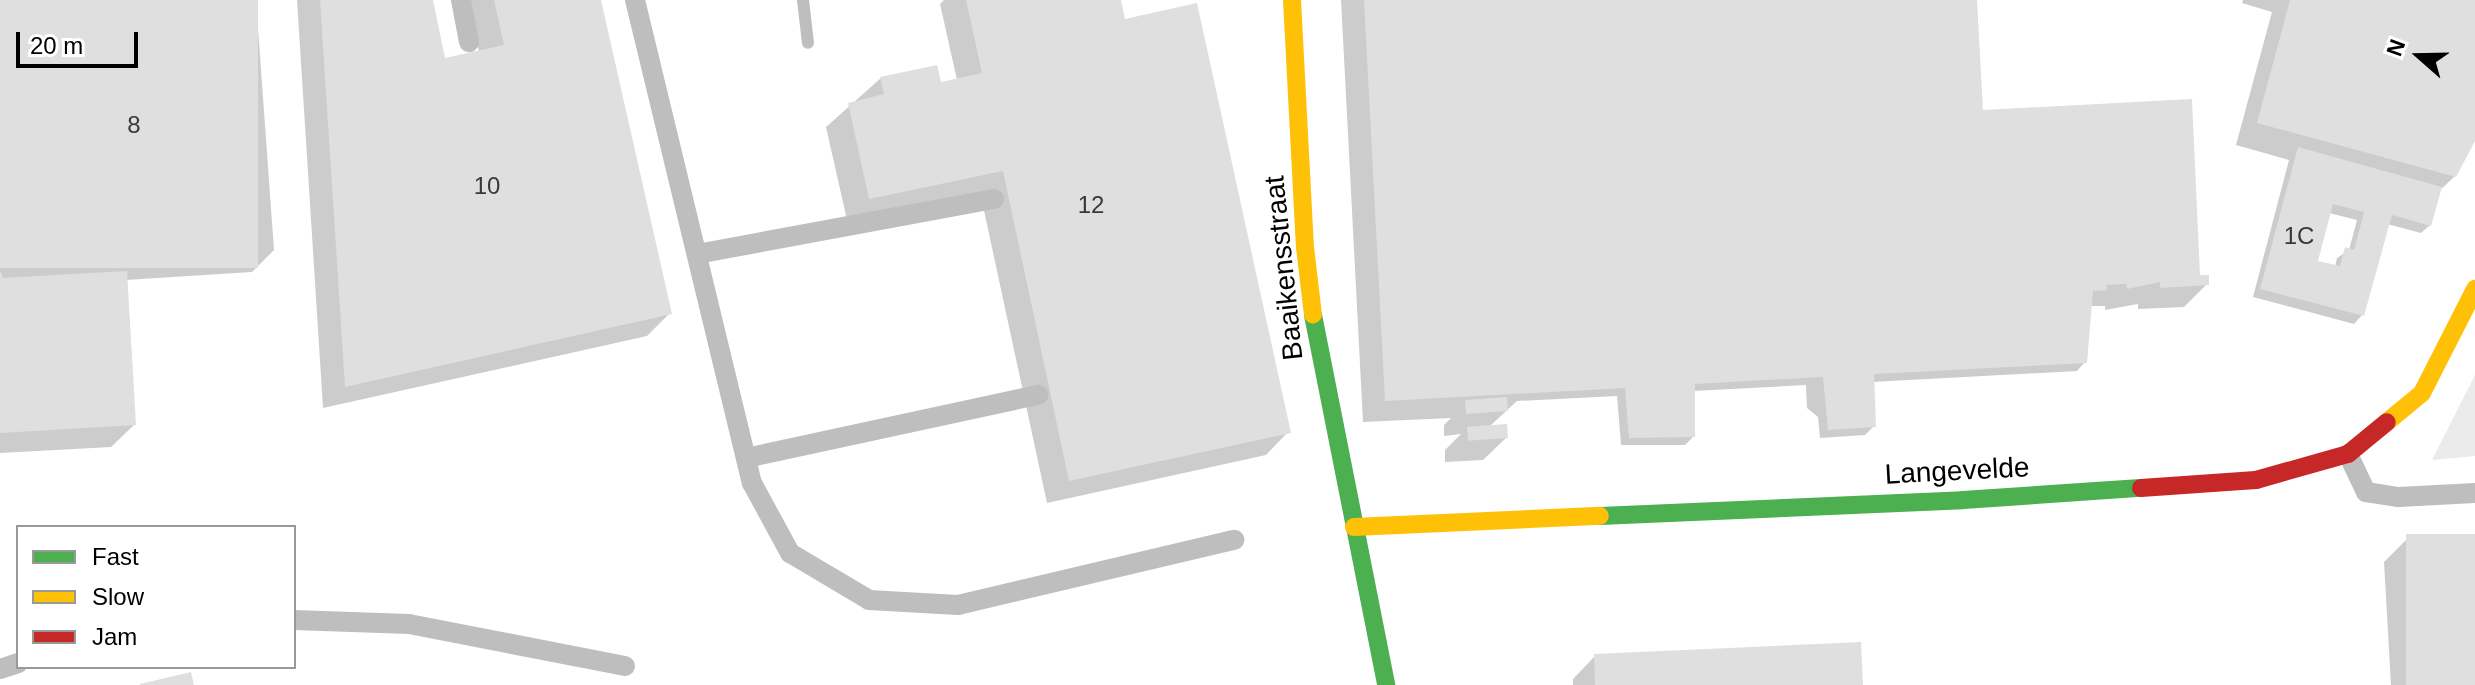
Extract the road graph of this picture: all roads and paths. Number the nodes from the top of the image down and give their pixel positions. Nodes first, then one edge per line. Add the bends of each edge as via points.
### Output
1 (461, 0) edge
2 (635, 0) edge
3 (1292, 0) edge
4 (469, 42) dead end
5 (994, 199) dead end
6 (697, 254) junction
7 (2475, 289) edge
8 (1038, 395) dead end
9 (2348, 454) junction
10 (746, 458) junction
11 (2475, 493) edge
12 (1354, 527) junction
13 (1234, 540) dead end
14 (296, 620) edge
15 (625, 666) dead end
16 (1386, 685) edge

1 - 4 lane
2 - 6 lane
3 - 12 street, Baaikensstraat via 1307,261
5 - 6 lane
6 - 10 lane
7 - 9 street, Langevelde via 2422,393
8 - 10 lane
9 - 11 lane via 2366,492 2399,497
9 - 12 street, Langevelde via 2241,481 1963,500
10 - 13 lane via 752,483 790,553 869,600 958,605
12 - 16 street, Baaikensstraat
14 - 15 lane via 409,624

